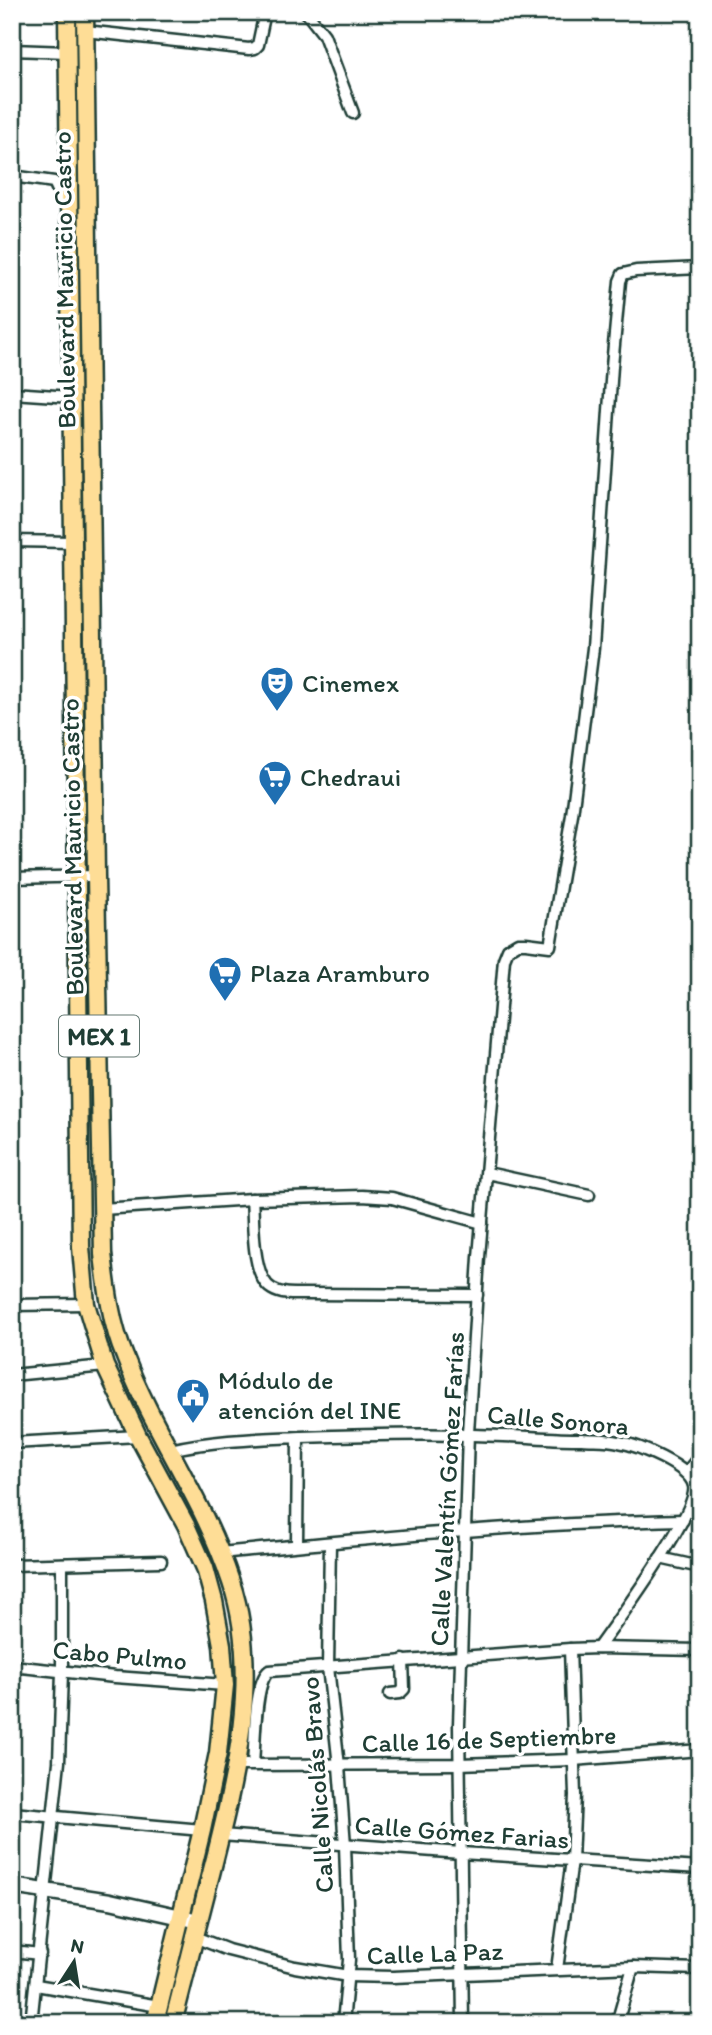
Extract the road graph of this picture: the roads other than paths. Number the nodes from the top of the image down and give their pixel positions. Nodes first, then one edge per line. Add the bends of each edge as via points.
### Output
1 (67, 12) edge
2 (85, 12) edge
3 (265, 12) edge
4 (306, 12) edge
5 (85, 31) junction
6 (12, 51) edge
7 (68, 51) junction
8 (353, 113) dead end
9 (12, 176) edge
10 (69, 207) junction
11 (700, 268) edge
12 (12, 393) edge
13 (71, 397) junction
14 (12, 541) edge
15 (73, 542) junction
16 (76, 876) junction
17 (96, 876) junction
18 (12, 878) edge
19 (80, 1136) junction
20 (102, 1172) junction
21 (487, 1173) junction
22 (589, 1195) dead end
23 (252, 1199) junction
24 (102, 1209) junction
25 (482, 1223) junction
26 (477, 1295) junction
27 (86, 1304) junction
28 (12, 1306) edge
29 (105, 1366) junction
30 (12, 1375) edge
31 (468, 1433) junction
32 (138, 1436) junction
33 (298, 1438) junction
34 (12, 1443) edge
35 (170, 1450) junction
36 (700, 1457) edge
37 (686, 1472) junction
38 (697, 1499) edge
39 (683, 1520) junction
40 (466, 1531) junction
41 (330, 1543) junction
42 (297, 1545) junction
43 (220, 1553) junction
44 (660, 1558) junction
45 (161, 1561) dead end
46 (61, 1564) junction
47 (12, 1565) edge
48 (700, 1567) edge
49 (598, 1648) junction
50 (570, 1649) junction
51 (700, 1650) edge
52 (460, 1657) junction
53 (403, 1660) junction
54 (12, 1666) edge
55 (328, 1667) junction
56 (62, 1672) junction
57 (225, 1685) junction
58 (390, 1694) dead end
59 (700, 1750) edge
60 (573, 1760) junction
61 (459, 1764) junction
62 (245, 1765) junction
63 (339, 1766) junction
64 (12, 1812) edge
65 (54, 1816) junction
66 (202, 1830) junction
67 (221, 1835) junction
68 (345, 1845) junction
69 (461, 1853) junction
70 (572, 1860) junction
71 (700, 1868) edge
72 (12, 1886) edge
73 (45, 1891) junction
74 (182, 1916) junction
75 (199, 1921) junction
76 (178, 1933) junction
77 (195, 1937) junction
78 (12, 1951) edge
79 (40, 1954) junction
80 (633, 1967) junction
81 (557, 1969) junction
82 (700, 1969) edge
83 (462, 1974) junction
84 (348, 1976) junction
85 (36, 1985) junction
86 (159, 2006) junction
87 (31, 2023) edge
88 (155, 2023) edge
89 (173, 2023) edge
90 (342, 2023) edge
91 (463, 2023) edge
92 (617, 2023) edge

1 - 7 main road, Boulevard Mauricio Castro / MEX 1
2 - 5 main road, Boulevard Mauricio Castro / MEX 1
3 - 5 street via 258,45 250,49
4 - 8 street via 324,35
5 - 17 main road, Boulevard Mauricio Castro / MEX 1
6 - 7 street
7 - 10 main road, Boulevard Mauricio Castro / MEX 1
9 - 10 street via 54,182
10 - 13 main road, Boulevard Mauricio Castro / MEX 1
11 - 21 street, Calle Valentín Gómez Farías via 636,271 623,274 620,281 593,648 559,904 550,946 519,943 508,949 504,959
12 - 13 street
13 - 15 main road, Boulevard Mauricio Castro / MEX 1
14 - 15 street
15 - 16 main road, Boulevard Mauricio Castro / MEX 1
16 - 17 street
16 - 18 street
16 - 19 main road, Boulevard Mauricio Castro / MEX 1
17 - 20 main road, Boulevard Mauricio Castro / MEX 1
19 - 20 main road via 87,1157
19 - 27 main road, Boulevard Mauricio Castro / MEX 1
20 - 24 main road, Boulevard Mauricio Castro / MEX 1
21 - 22 street
21 - 25 street, Calle Valentín Gómez Farías
23 - 24 street
23 - 25 street via 379,1196
23 - 26 street via 260,1275 268,1287 282,1293
24 - 35 main road, Boulevard Mauricio Castro / MEX 1 via 107,1295 115,1326 144,1401
25 - 26 street, Calle Valentín Gómez Farías
26 - 31 street, Calle Valentín Gómez Farías
27 - 28 street
27 - 29 main road, Boulevard Mauricio Castro / MEX 1
29 - 30 street
29 - 32 main road, Boulevard Mauricio Castro / MEX 1
31 - 33 street, Calle Sonora
31 - 37 street, Calle Sonora via 620,1442
31 - 40 street, Calle Valentín Gómez Farías
32 - 34 street
32 - 57 main road, Boulevard Mauricio Castro / MEX 1 via 205,1568 222,1645
33 - 35 street, Calle Sonora via 202,1443
33 - 42 street
35 - 43 main road, Boulevard Mauricio Castro / MEX 1
36 - 37 street
37 - 38 street
38 - 39 street
39 - 40 street
39 - 44 street
40 - 41 street
40 - 52 street, Calle Valentín Gómez Farías
41 - 42 street
41 - 55 street, Calle Nicolás Bravo
42 - 43 street
43 - 62 main road, Boulevard Mauricio Castro / MEX 1 via 232,1584 243,1648
44 - 48 street
44 - 49 street
45 - 46 street
46 - 47 street
46 - 56 street
49 - 50 street
49 - 51 street
50 - 52 street
50 - 60 street
52 - 53 street
52 - 61 street, Calle Valentín Gómez Farías
53 - 55 street
53 - 58 street via 404,1689
54 - 56 street, Cabo Pulmo
55 - 62 street via 265,1674
55 - 63 street, Calle Nicolás Bravo
56 - 57 street, Cabo Pulmo
56 - 65 street
57 - 66 main road, Boulevard Mauricio Castro / MEX 1 via 222,1728
59 - 60 street, Calle 16 de Septiembre
60 - 61 street, Calle 16 de Septiembre
60 - 70 street
61 - 63 street, Calle 16 de Septiembre
61 - 69 street, Calle Valentín Gómez Farías
62 - 63 street, Calle 16 de Septiembre
62 - 67 main road, Boulevard Mauricio Castro / MEX 1
63 - 68 street, Calle Nicolás Bravo
64 - 65 street
65 - 66 street
65 - 73 street
66 - 74 main road, Boulevard Mauricio Castro / MEX 1
67 - 68 street, Calle Gómez Farias
67 - 75 main road, Boulevard Mauricio Castro / MEX 1
68 - 69 street, Calle Gómez Farias
68 - 84 street, Calle Nicolás Bravo
69 - 70 street, Calle Gómez Farias
69 - 83 street, Calle Valentín Gómez Farías
70 - 71 street, Calle Gómez Farias
70 - 81 street
72 - 73 street
73 - 74 street
73 - 79 street
74 - 75 street
74 - 76 main road, Boulevard Mauricio Castro / MEX 1
75 - 77 main road, Boulevard Mauricio Castro / MEX 1
76 - 77 street, Calle La Paz
76 - 86 main road, Boulevard Mauricio Castro / MEX 1
77 - 84 street, Calle La Paz via 228,1950
77 - 89 main road, Boulevard Mauricio Castro / MEX 1
78 - 79 street
79 - 85 street
80 - 81 street, Calle La Paz
80 - 82 street, Calle La Paz
80 - 92 street
81 - 83 street, Calle La Paz
83 - 84 street, Calle La Paz
83 - 91 street, Calle Valentín Gómez Farías
84 - 90 street, Calle Nicolás Bravo
85 - 86 street
85 - 87 street
86 - 88 main road, Boulevard Mauricio Castro / MEX 1

